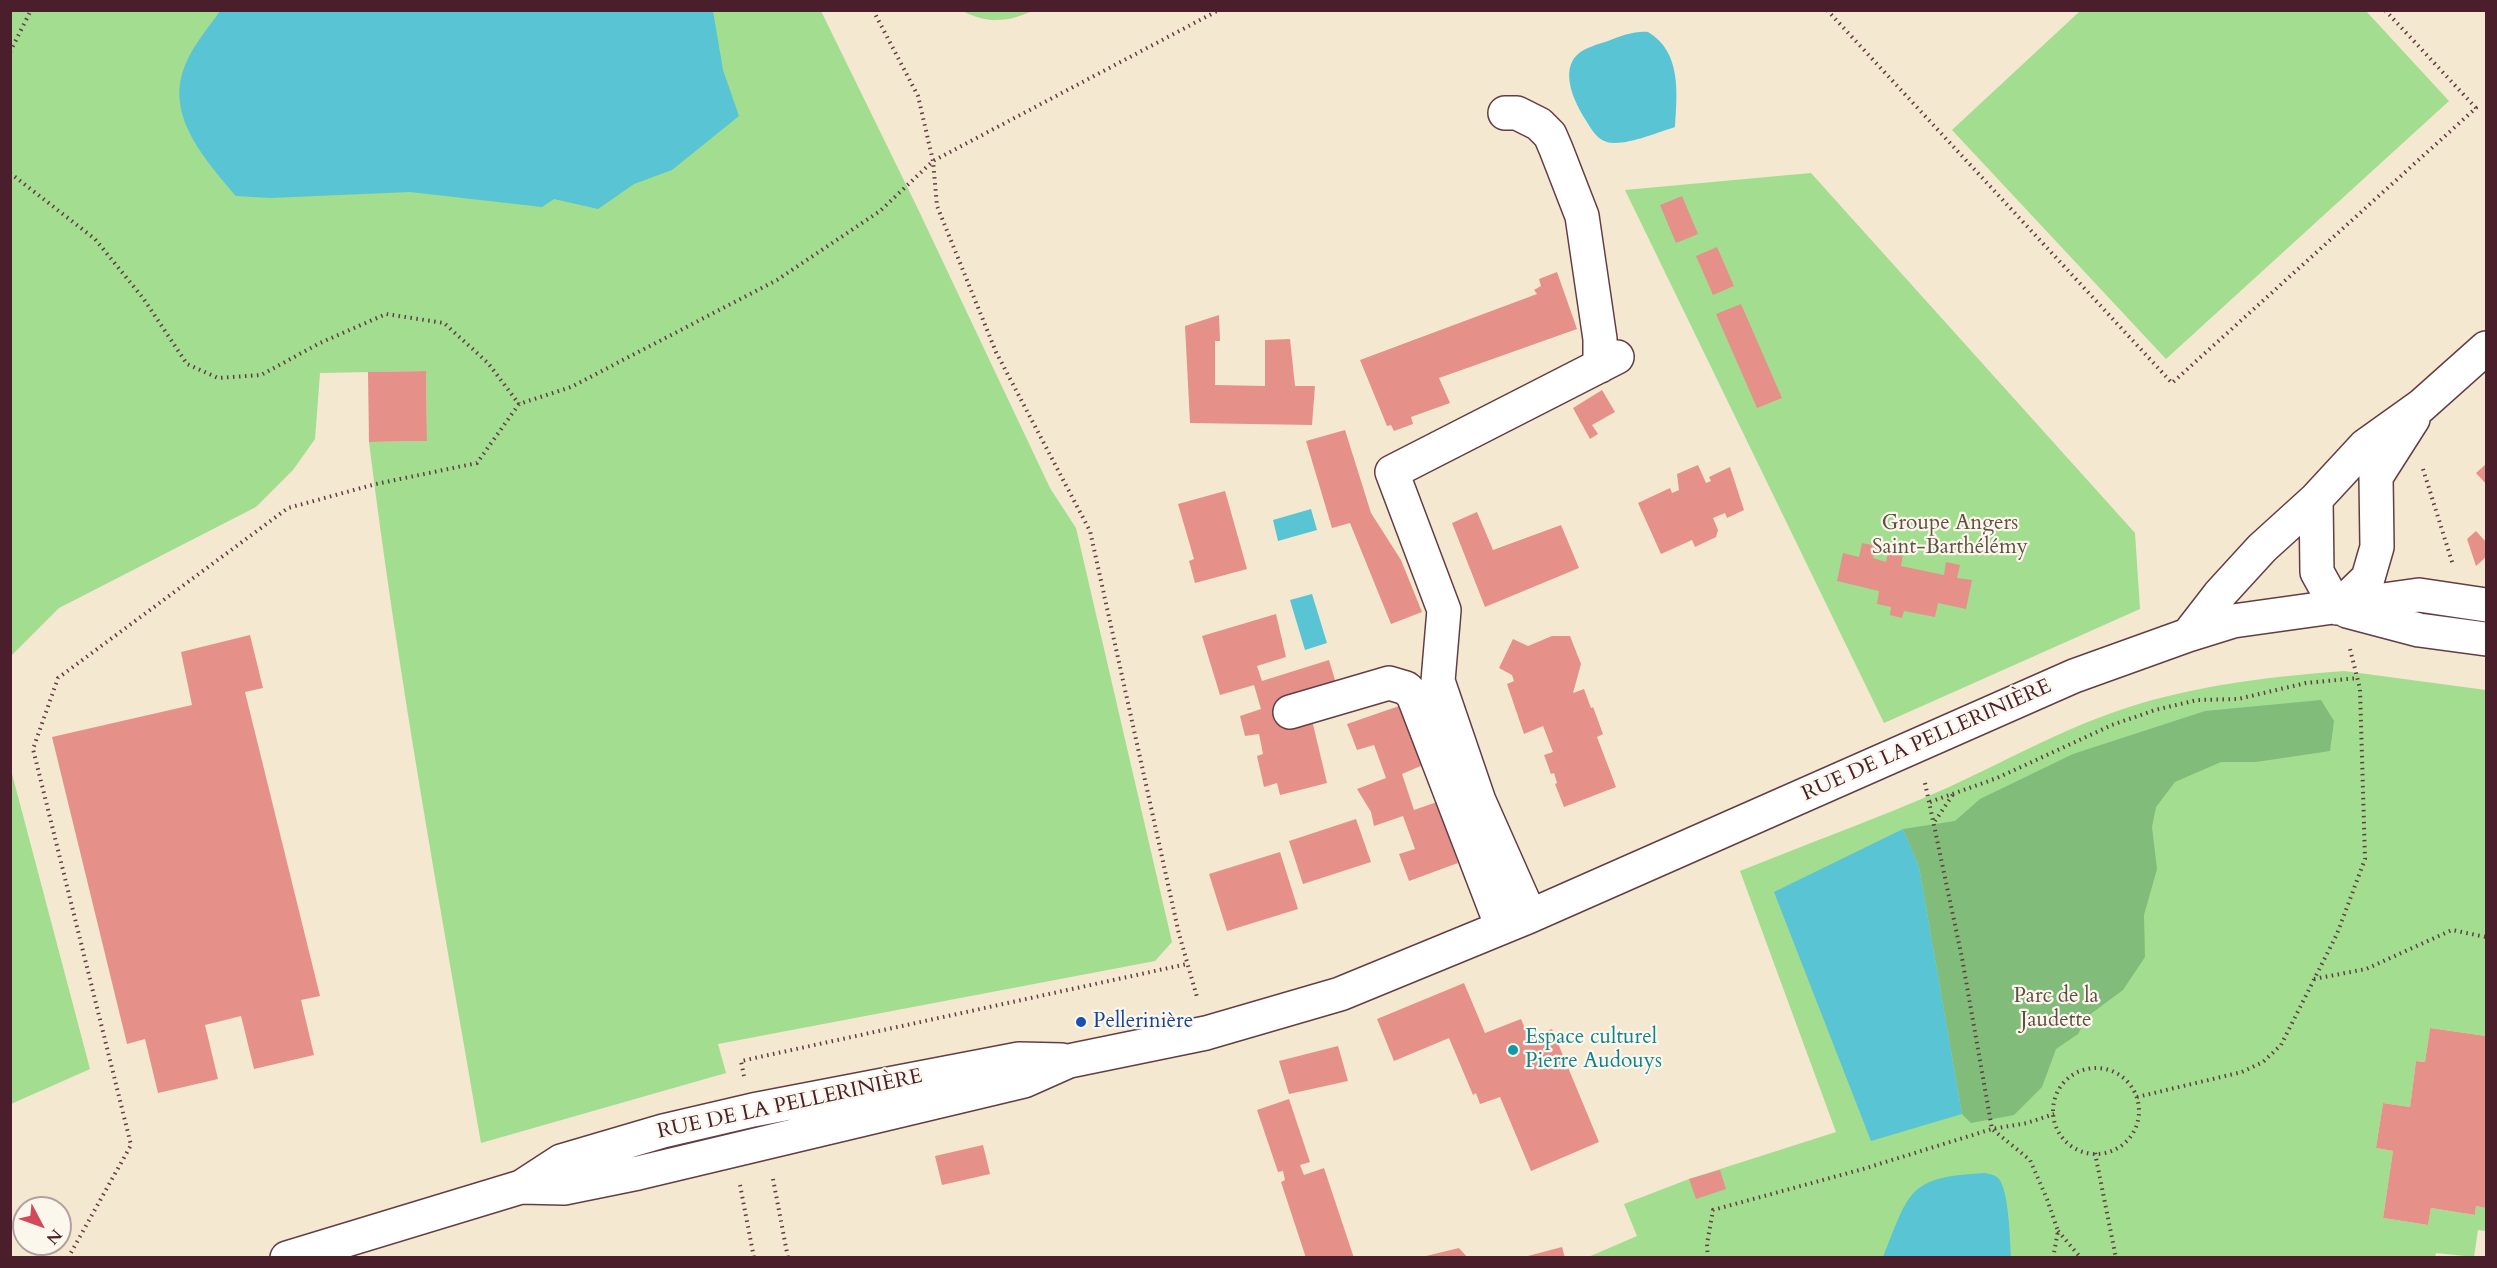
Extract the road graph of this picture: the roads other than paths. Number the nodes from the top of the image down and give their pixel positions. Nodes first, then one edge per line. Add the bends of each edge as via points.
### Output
1 (1505, 113) dead end
2 (2487, 348) edge
3 (2421, 406) junction
4 (2316, 499) junction
5 (2377, 547) junction
6 (2419, 595) junction
7 (2487, 605) edge
8 (2337, 608) junction
9 (2188, 635) junction
10 (2487, 639) edge
11 (1290, 712) dead end
12 (1516, 922) junction
13 (287, 1257) edge

1 - 12 street via 1517,113 1539,124 1556,149 1582,216 1600,339 1609,362 1392,472 1444,610 1438,681
2 - 3 street
3 - 4 street via 2365,446
3 - 5 street via 2376,477
4 - 8 street via 2317,572
4 - 9 street via 2262,548
5 - 6 street via 2393,574
5 - 8 street via 2368,578
6 - 7 street
6 - 8 street, RUE DE LA PELLERINIÈRE
8 - 9 street, RUE DE LA PELLERINIÈRE via 2233,621
8 - 10 street via 2419,630
9 - 12 street, RUE DE LA PELLERINIÈRE via 2074,676
11 - 12 street via 1389,683 1406,688 1413,695
12 - 13 street, RUE DE LA PELLERINIÈRE via 1340,994 1206,1033 1069,1061 1019,1059 663,1131 561,1161 521,1187

